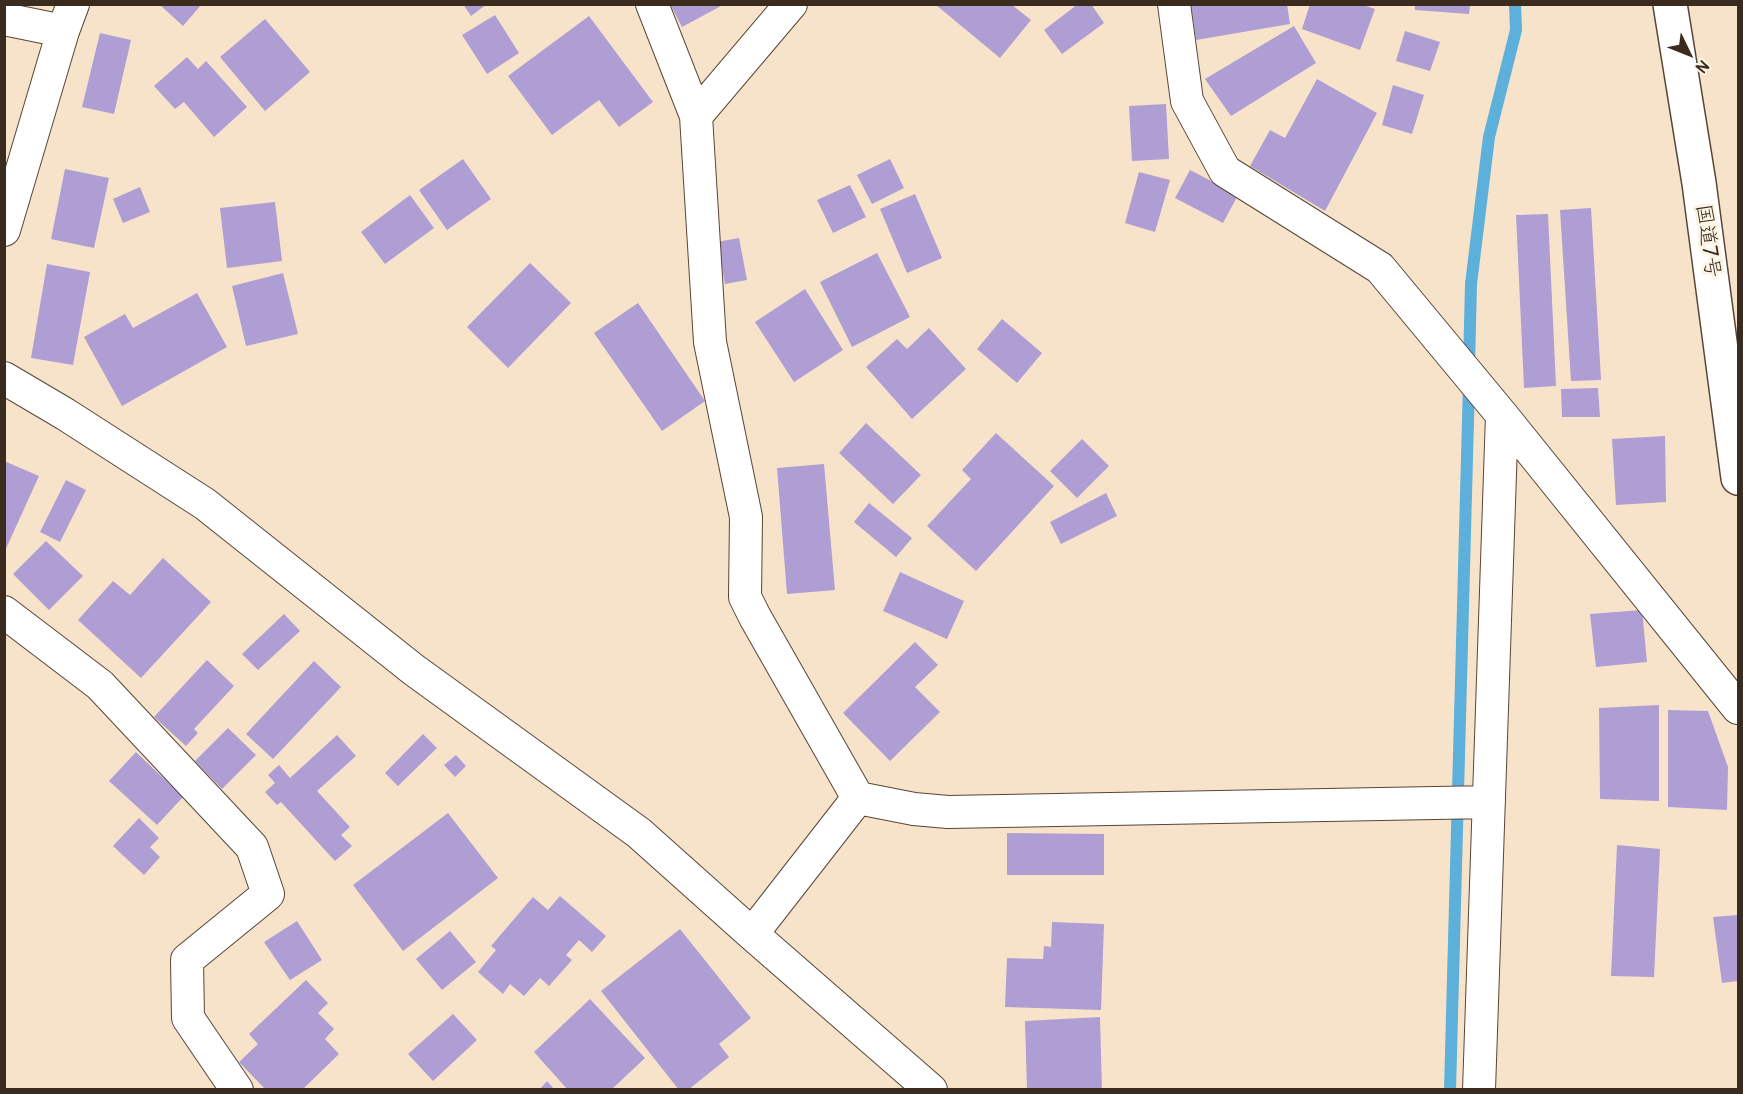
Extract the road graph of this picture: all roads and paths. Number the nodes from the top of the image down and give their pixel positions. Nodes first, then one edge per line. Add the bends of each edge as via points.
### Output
1 (652, 4) edge
2 (791, 4) edge
3 (1174, 4) edge
4 (1670, 4) edge
5 (68, 18) edge
6 (4, 19) edge
7 (696, 116) junction
8 (4, 230) edge
9 (4, 378) edge
10 (1502, 414) junction
11 (1738, 478) edge
12 (4, 612) edge
13 (1738, 708) edge
14 (858, 798) junction
15 (1489, 802) junction
16 (752, 934) junction
17 (237, 1089) edge
18 (931, 1089) edge
19 (1479, 1089) edge

1 - 7 street
2 - 7 street
3 - 10 street via 1187,101 1225,171 1380,268
4 - 11 highway, 国道7号 via 1699,183
5 - 6 street
5 - 8 street
7 - 14 street via 710,342 746,517 746,597
9 - 16 street via 205,504 414,670 639,833
10 - 13 street
10 - 15 street
12 - 17 street via 100,685 252,847 268,894 187,960 188,1018
14 - 15 street via 948,812
14 - 16 street
15 - 19 street
16 - 18 street

